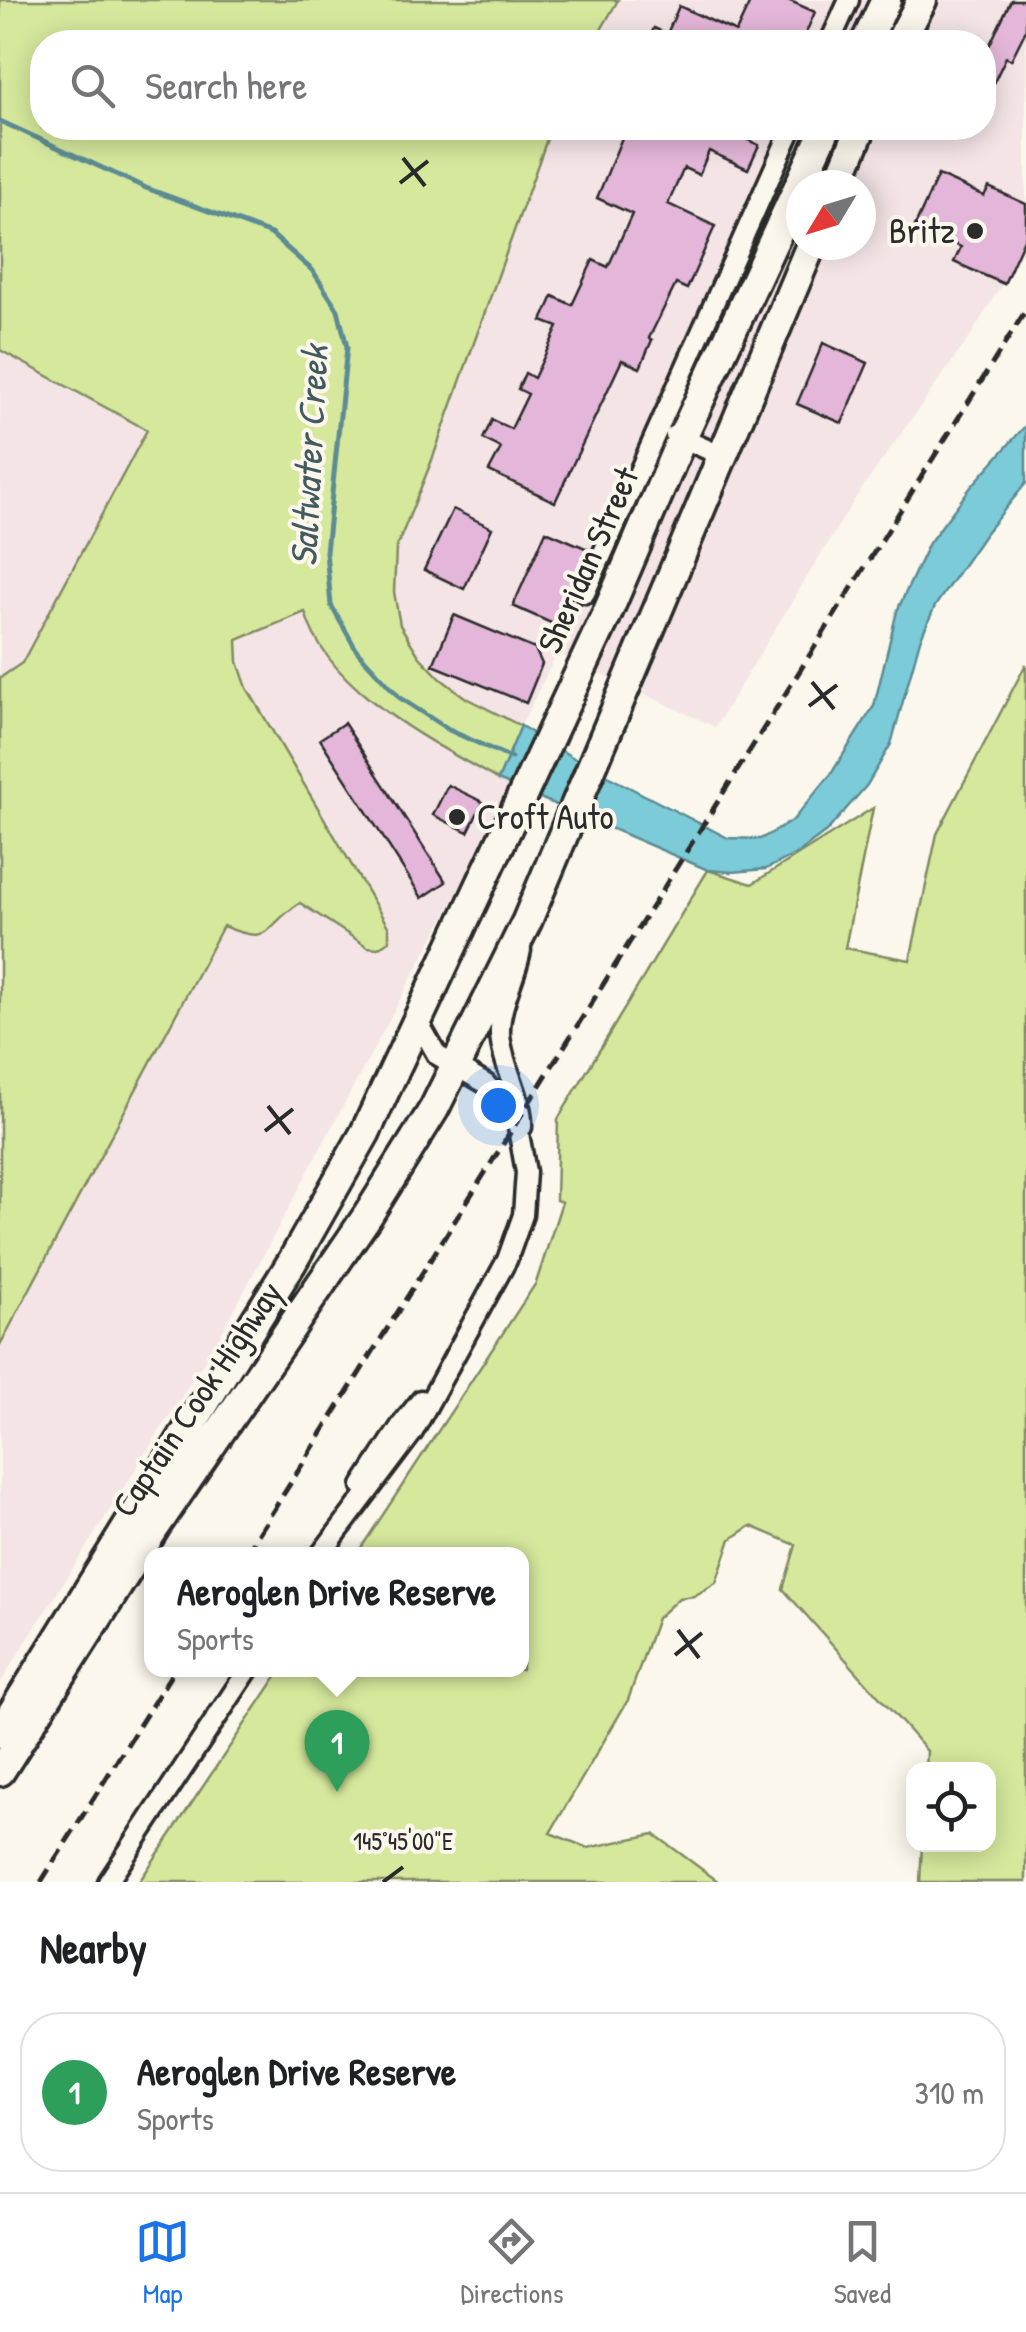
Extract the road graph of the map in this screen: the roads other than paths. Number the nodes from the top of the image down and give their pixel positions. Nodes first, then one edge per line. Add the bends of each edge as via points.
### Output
1 (850, 0) edge
2 (886, 0) edge
3 (922, 0) edge
4 (836, 30) edge
5 (872, 30) edge
6 (906, 30) edge
7 (787, 140) edge
8 (820, 140) edge
9 (856, 140) edge
10 (843, 170) edge
11 (805, 260) edge
12 (670, 432) junction
13 (722, 456) junction
14 (584, 593) dead end
15 (528, 921) junction
16 (419, 1024) junction
17 (454, 1067) junction
18 (522, 1142) junction
19 (325, 1547) edge
20 (243, 1677) edge
21 (0, 1733) edge
22 (0, 1771) edge
23 (108, 1882) edge

1 - 4 street
2 - 5 highway
3 - 6 highway
7 - 12 street
8 - 12 highway, Sheridan Street
9 - 10 highway
11 - 13 highway
12 - 13 street
12 - 14 street
12 - 16 highway, Sheridan Street via 623,580
13 - 15 highway
15 - 17 highway
15 - 18 street via 500,1031 523,1114
16 - 17 street via 429,1047
16 - 21 highway, Captain Cook Highway via 292,1262
17 - 18 street via 492,1090
17 - 22 highway, Captain Cook Highway via 368,1215 166,1510
18 - 19 street via 526,1197 517,1238 449,1367 396,1433
20 - 23 street

